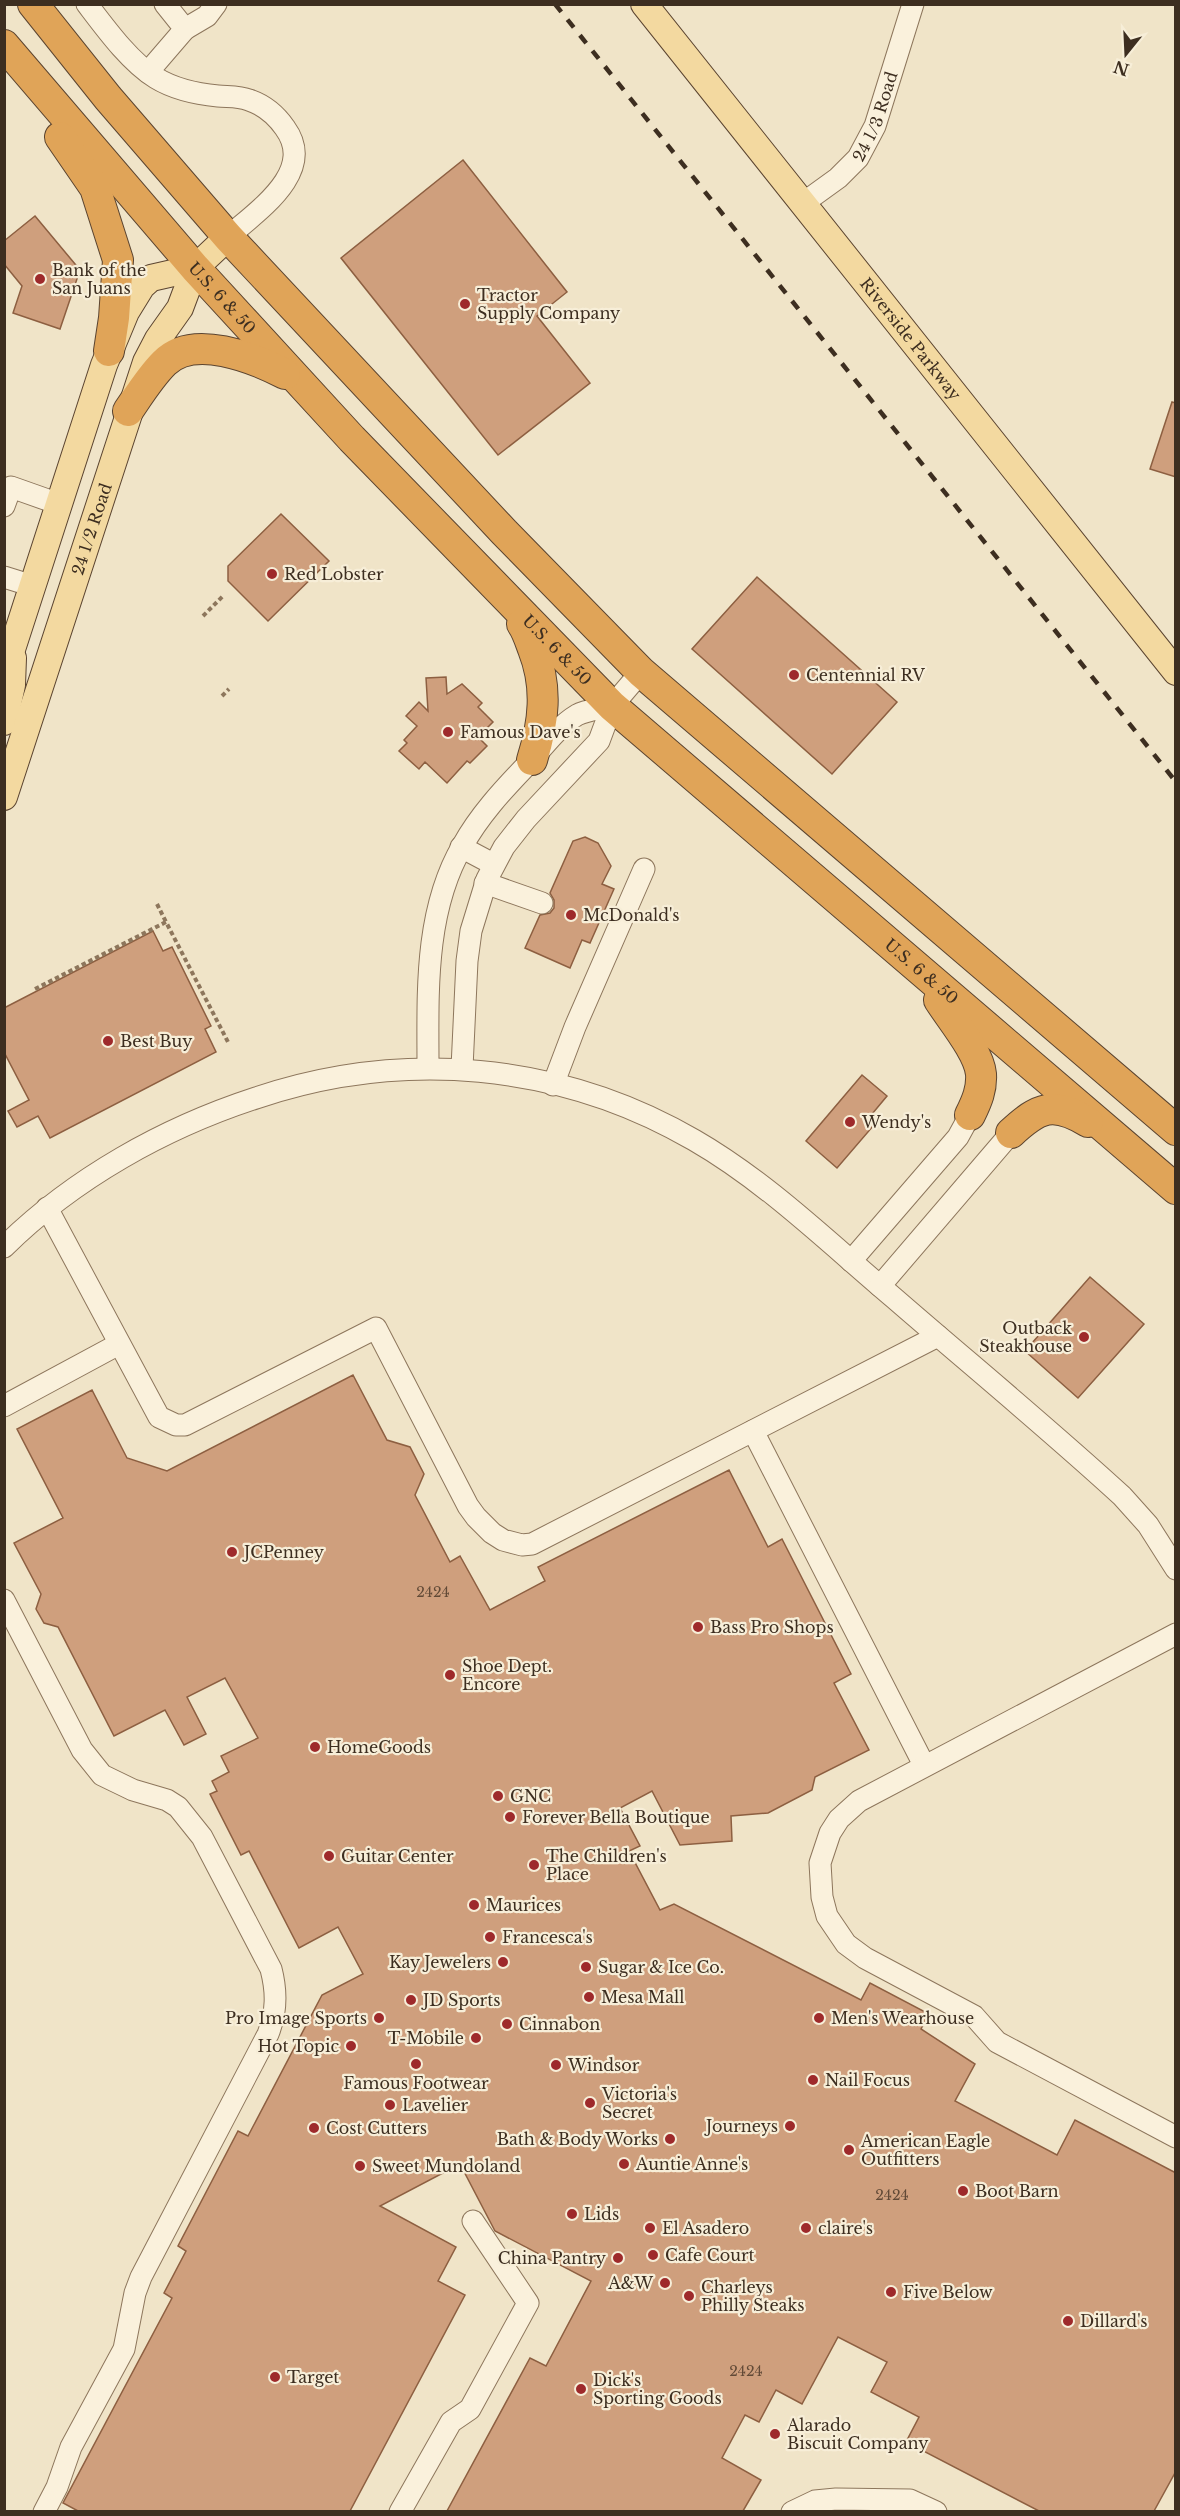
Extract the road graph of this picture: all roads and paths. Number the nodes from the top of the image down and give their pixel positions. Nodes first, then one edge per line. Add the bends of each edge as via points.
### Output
1 (33, 4) edge
2 (87, 4) edge
3 (165, 4) edge
4 (216, 4) edge
5 (644, 4) edge
6 (913, 4) edge
7 (185, 29) junction
8 (4, 45) edge
9 (4, 56) edge
10 (148, 72) junction
11 (802, 204) junction
12 (228, 237) junction
13 (195, 268) junction
14 (109, 351) junction
15 (300, 382) junction
16 (128, 411) junction
17 (59, 504) junction
18 (4, 506) edge
19 (4, 577) edge
20 (33, 586) junction
21 (501, 594) junction
22 (224, 595) dead end
23 (203, 616) dead end
24 (9, 648) edge
25 (641, 672) junction
26 (1176, 672) edge
27 (4, 674) edge
28 (229, 689) dead end
29 (222, 696) dead end
30 (612, 706) junction
31 (4, 722) edge
32 (532, 760) junction
33 (5, 792) edge
34 (461, 847) junction
35 (644, 869) dead end
36 (489, 873) junction
37 (542, 903) dead end
38 (157, 904) dead end
39 (166, 922) junction
40 (917, 968) junction
41 (197, 981) junction
42 (190, 984) dead end
43 (35, 989) dead end
44 (228, 1042) dead end
45 (428, 1067) junction
46 (462, 1068) junction
47 (553, 1085) junction
48 (970, 1115) joint
49 (1176, 1130) edge
50 (1011, 1133) joint
51 (1120, 1142) junction
52 (1176, 1189) edge
53 (47, 1208) junction
54 (4, 1247) edge
55 (851, 1261) junction
56 (880, 1286) junction
57 (938, 1336) junction
58 (120, 1344) junction
59 (4, 1407) edge
60 (753, 1431) junction
61 (1174, 1561) edge
62 (4, 1600) edge
63 (1176, 1634) edge
64 (924, 1765) junction
65 (1176, 2137) edge
66 (472, 2221) dead end
67 (44, 2511) edge
68 (400, 2511) edge
69 (792, 2511) edge
70 (936, 2511) edge

1 - 12 highway
2 - 10 street
3 - 7 street
4 - 7 street via 207,16
5 - 11 main road, Riverside Parkway
6 - 11 street, 24 1/3 Road via 874,126 858,158
7 - 10 street
8 - 13 highway, U.S. 6 & 50
9 - 14 highway via 12,77 76,158 94,188 106,221 118,260
10 - 12 street via 184,90 249,100 269,110 288,132 295,158 293,168 275,193
11 - 26 main road, Riverside Parkway
12 - 13 main road, 24 1/2 Road
12 - 25 highway
13 - 14 main road via 151,278 142,286
13 - 15 highway, U.S. 6 & 50
13 - 16 main road, 24 1/2 Road via 180,308 146,362
14 - 17 main road
15 - 16 highway via 241,354 197,348 165,361
15 - 21 highway, U.S. 6 & 50
16 - 33 main road, 24 1/2 Road
17 - 18 street via 10,487
17 - 20 main road
19 - 20 street
20 - 24 main road
21 - 30 highway, U.S. 6 & 50
21 - 32 highway via 525,628 543,686 541,732
22 - 23 path
24 - 27 main road
24 - 31 main road via 12,685
25 - 30 street
25 - 49 highway
28 - 29 path
30 - 32 street via 577,714
30 - 36 street via 599,741 526,819
30 - 40 highway, U.S. 6 & 50
32 - 34 street via 498,795
34 - 36 street
34 - 45 street via 442,893 430,957
35 - 47 street
36 - 37 street
36 - 46 street via 471,931
38 - 39 path
39 - 41 path
39 - 43 path
40 - 48 highway via 965,1040 981,1072 981,1091
40 - 51 highway, U.S. 6 & 50
41 - 42 path
41 - 44 path
45 - 46 street
45 - 53 street via 339,1076 238,1104 137,1151
46 - 47 street
47 - 55 street via 610,1101 696,1141 740,1170
48 - 55 street via 958,1137
50 - 51 highway via 1041,1110 1058,1109
50 - 56 street
51 - 52 highway, U.S. 6 & 50
53 - 54 street
53 - 58 street
55 - 56 street
56 - 57 street
57 - 60 street
57 - 61 street via 1122,1496
58 - 59 street
58 - 60 street via 159,1417 185,1425 376,1328 468,1506 492,1533 522,1545 532,1544
60 - 64 street
62 - 67 street via 92,1765 117,1783 167,1800 202,1837 270,1969 275,1992 268,2034 141,2277 124,2349 71,2447
63 - 64 street
64 - 65 street via 859,1801 830,1833 820,1863 820,1879 834,1929 865,1958 974,2016 997,2042
66 - 68 street via 528,2303 470,2409 451,2422
69 - 70 street via 814,2501 836,2499 910,2500

